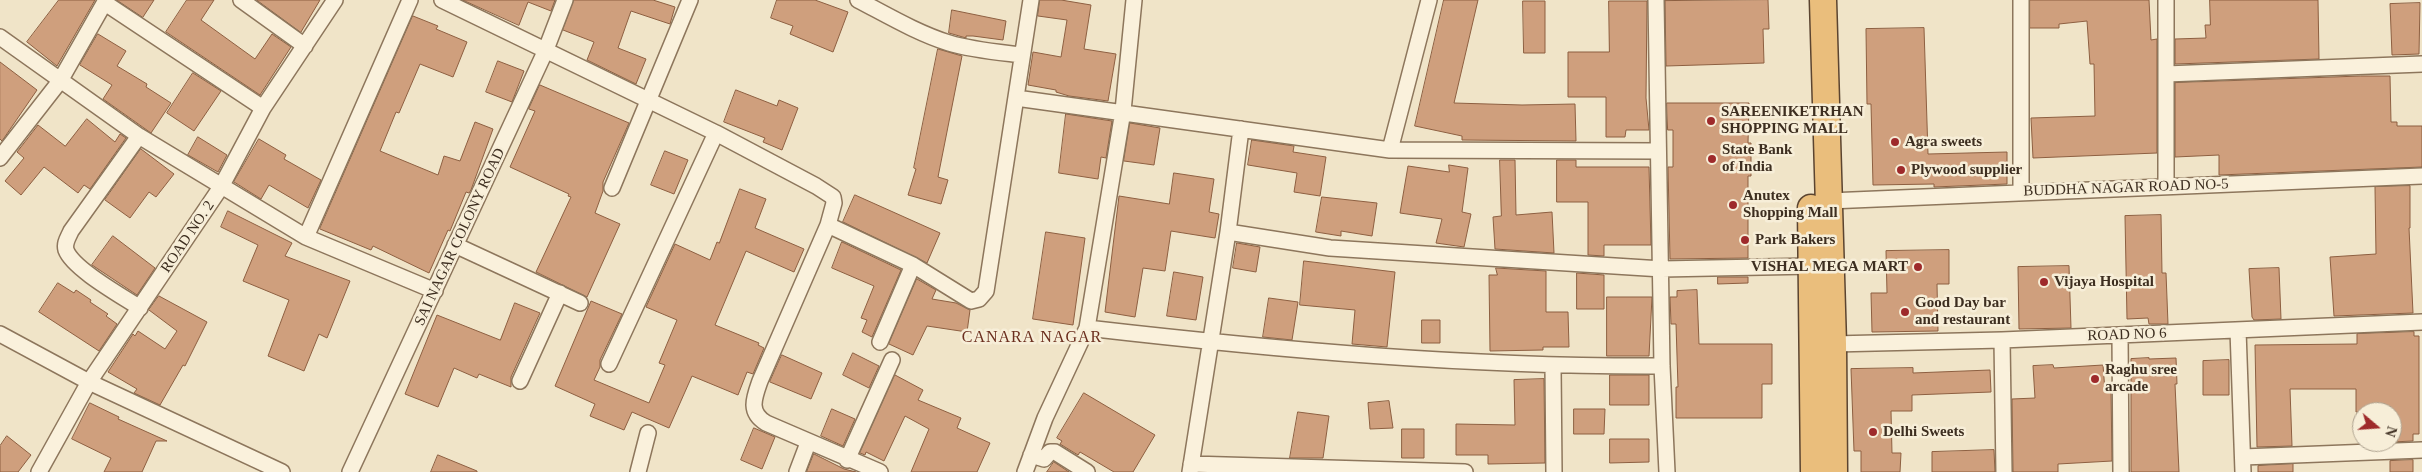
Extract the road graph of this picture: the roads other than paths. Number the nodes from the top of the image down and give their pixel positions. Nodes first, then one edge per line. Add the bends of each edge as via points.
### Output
1 (241, 0) edge
2 (335, 0) edge
3 (410, 0) edge
4 (442, 0) edge
5 (565, 0) edge
6 (690, 0) edge
7 (858, 0) edge
8 (1031, 0) edge
9 (1134, 0) edge
10 (1429, 0) edge
11 (1656, 0) edge
12 (1808, 0) edge
13 (1823, 0) edge
14 (2021, 0) edge
15 (2166, 0) edge
16 (106, 1) edge
17 (475, 6) edge
18 (0, 37) edge
19 (304, 46) junction
20 (545, 52) junction
21 (1022, 55) junction
22 (2422, 64) edge
23 (2166, 74) junction
24 (60, 81) junction
25 (1016, 98) junction
26 (650, 101) junction
27 (263, 108) junction
28 (1123, 111) junction
29 (1241, 129) junction
30 (716, 133) junction
31 (139, 136) junction
32 (1390, 150) junction
33 (1658, 151) junction
34 (0, 158) edge
35 (2422, 176) edge
36 (2166, 186) junction
37 (221, 187) junction
38 (612, 188) dead end
39 (2021, 193) junction
40 (1829, 201) junction
41 (828, 225) junction
42 (1228, 232) junction
43 (306, 237) junction
44 (455, 245) junction
45 (913, 265) junction
46 (1812, 266) junction
47 (1662, 269) junction
48 (435, 291) junction
49 (560, 294) junction
50 (580, 303) dead end
51 (140, 308) junction
52 (2422, 322) edge
53 (1087, 328) junction
54 (2238, 330) junction
55 (0, 334) edge
56 (2120, 335) junction
57 (2002, 340) junction
58 (880, 342) dead end
59 (1209, 342) junction
60 (1832, 344) junction
61 (892, 360) dead end
62 (609, 364) dead end
63 (1553, 366) junction
64 (1662, 366) junction
65 (520, 381) dead end
66 (89, 382) junction
67 (648, 433) dead end
68 (808, 443) junction
69 (2422, 450) edge
70 (1031, 455) junction
71 (847, 460) junction
72 (2243, 465) edge
73 (1191, 468) edge
74 (39, 472) edge
75 (282, 472) edge
76 (350, 472) edge
77 (638, 472) edge
78 (797, 472) edge
79 (880, 472) edge
80 (1025, 472) edge
81 (1087, 472) edge
82 (1465, 472) edge
83 (1554, 472) edge
84 (1667, 472) edge
85 (1814, 472) edge
86 (1834, 472) edge
87 (2004, 472) edge
88 (2121, 472) edge

1 - 19 street
2 - 19 street, ROAD NO. 2
3 - 43 street
4 - 17 street
5 - 20 street, SAI NAGAR COLONY ROAD
6 - 26 street
7 - 21 street via 949,42
8 - 21 street
9 - 28 street
10 - 32 street
11 - 33 street
12 - 46 highway
13 - 40 highway
14 - 39 street
15 - 23 street
16 - 24 street
16 - 27 street
17 - 20 street
18 - 24 street
19 - 27 street, ROAD NO. 2
20 - 26 street
20 - 44 street, SAI NAGAR COLONY ROAD
21 - 25 street
22 - 23 street
23 - 36 street
24 - 31 street
24 - 34 street
25 - 28 street
25 - 45 street via 986,291 972,301
26 - 30 street
26 - 38 street
27 - 37 street, ROAD NO. 2
28 - 29 street
28 - 53 street
29 - 32 street
29 - 42 street
30 - 41 street via 827,192 834,203
30 - 62 street
31 - 37 street
31 - 51 street via 65,243 76,264
32 - 33 street
33 - 47 street
35 - 36 street, BUDDHA NAGAR ROAD NO-5
36 - 39 street, BUDDHA NAGAR ROAD NO-5
37 - 43 street
37 - 51 street, ROAD NO. 2
39 - 40 street, BUDDHA NAGAR ROAD NO-5
40 - 60 highway
41 - 45 street
41 - 68 street via 753,400 758,418
42 - 47 street via 1330,248
42 - 59 street
43 - 48 street
44 - 48 street, SAI NAGAR COLONY ROAD
44 - 49 street
45 - 58 street
46 - 47 street
46 - 85 highway
47 - 64 street
48 - 76 street, SAI NAGAR COLONY ROAD
49 - 50 street
49 - 65 street
51 - 66 street, ROAD NO. 2
52 - 54 street, ROAD NO 6
53 - 59 street
53 - 70 street
54 - 56 street, ROAD NO 6
54 - 72 street
55 - 66 street
56 - 57 street, ROAD NO 6
56 - 88 street
57 - 60 street, ROAD NO 6
57 - 87 street
59 - 63 street
59 - 73 street
60 - 86 highway
61 - 71 street
63 - 64 street
63 - 83 street
64 - 84 street
66 - 74 street, ROAD NO. 2
66 - 75 street
67 - 77 street
68 - 71 street
68 - 78 street
69 - 72 street
70 - 80 street
70 - 81 street via 1044,459 1050,452 1055,452
71 - 79 street
73 - 82 street

